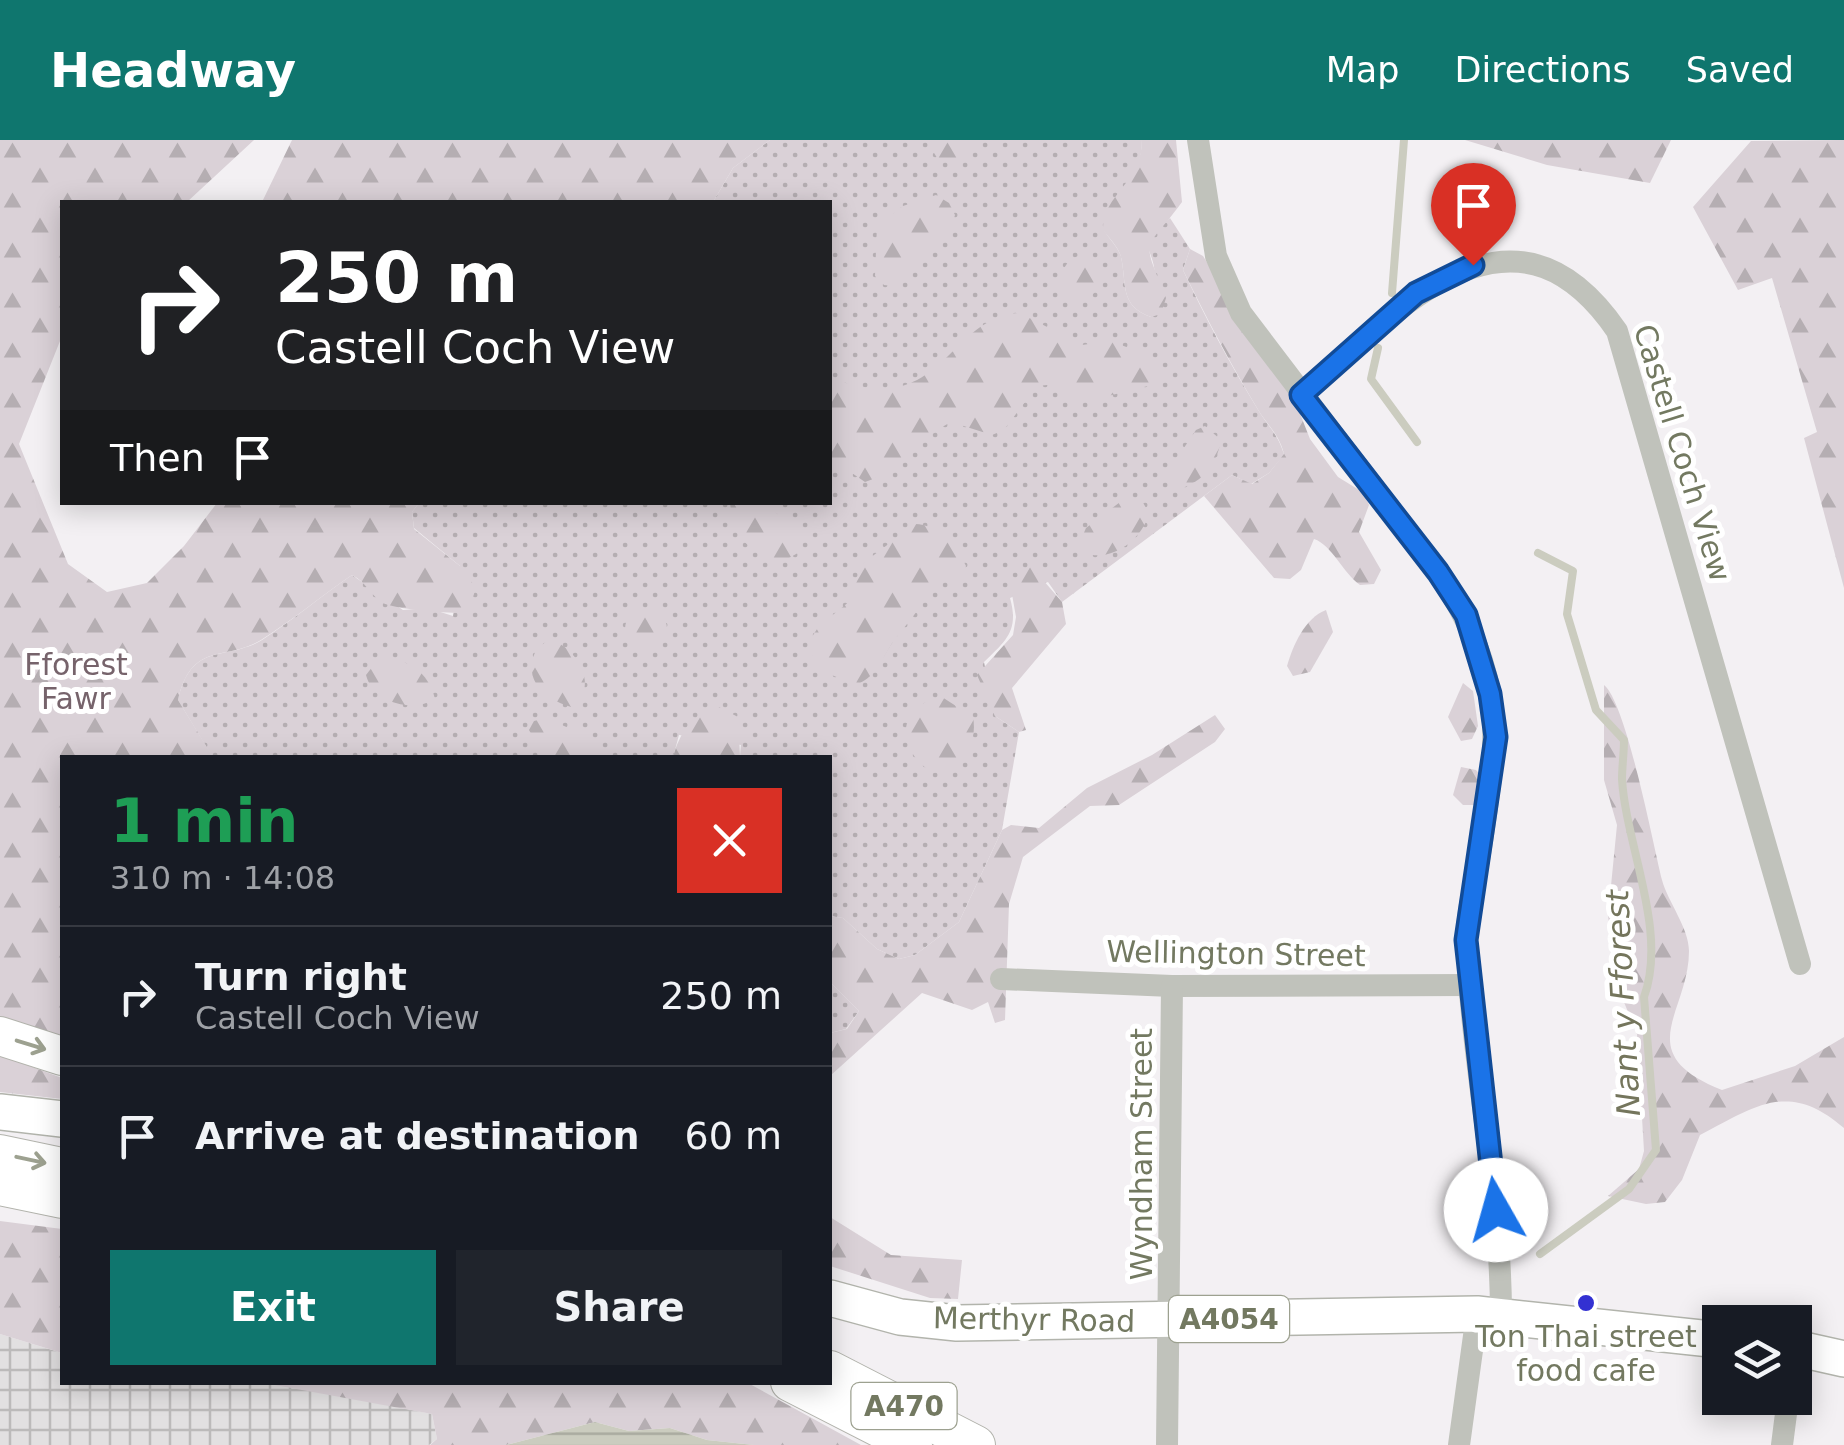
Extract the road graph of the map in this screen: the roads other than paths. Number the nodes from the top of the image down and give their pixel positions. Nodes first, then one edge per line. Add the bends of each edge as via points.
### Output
1 (1198, 140) edge
2 (1301, 395) junction
3 (1800, 964) dead end
4 (1000, 979) dead end
5 (1470, 985) junction
6 (1172, 986) junction
7 (0, 1036) edge
8 (60, 1055) edge
9 (0, 1112) edge
10 (60, 1119) edge
11 (0, 1154) edge
12 (60, 1166) edge
13 (0, 1186) edge
14 (0, 1201) edge
15 (60, 1201) edge
16 (60, 1201) edge
17 (832, 1299) edge
18 (1489, 1314) junction
19 (1172, 1321) junction
20 (1702, 1338) edge
21 (832, 1348) edge
22 (1812, 1352) edge
23 (1844, 1359) edge
24 (832, 1371) edge
25 (798, 1385) edge
26 (1786, 1415) edge
27 (918, 1430) edge
28 (976, 1445) edge
29 (1168, 1445) edge
30 (1459, 1445) edge
31 (1782, 1445) edge

1 - 2 street via 1225,284
2 - 3 street, Castell Coch View via 1416,293 1473,265 1530,264 1573,284 1602,308 1618,331
2 - 5 street via 1438,572 1466,615 1480,653 1496,737 1466,940
4 - 6 street, Wellington Street
5 - 6 street, Wellington Street
5 - 18 street via 1501,1250
6 - 19 street, Wyndham Street
7 -> 8 highway
9 - 10 main road
11 -> 12 highway
13 - 15 highway
14 - 16 highway
17 - 19 main road, Merthyr Road / A4054 via 900,1318 957,1323
18 - 19 main road, Merthyr Road / A4054
18 - 20 main road, Merthyr Road / A4054
18 - 30 street
19 - 29 street, Wyndham Street
21 - 27 highway
22 - 23 main road
24 - 27 highway, A470
25 - 27 highway, A470
26 - 31 street
27 - 28 highway, A470

